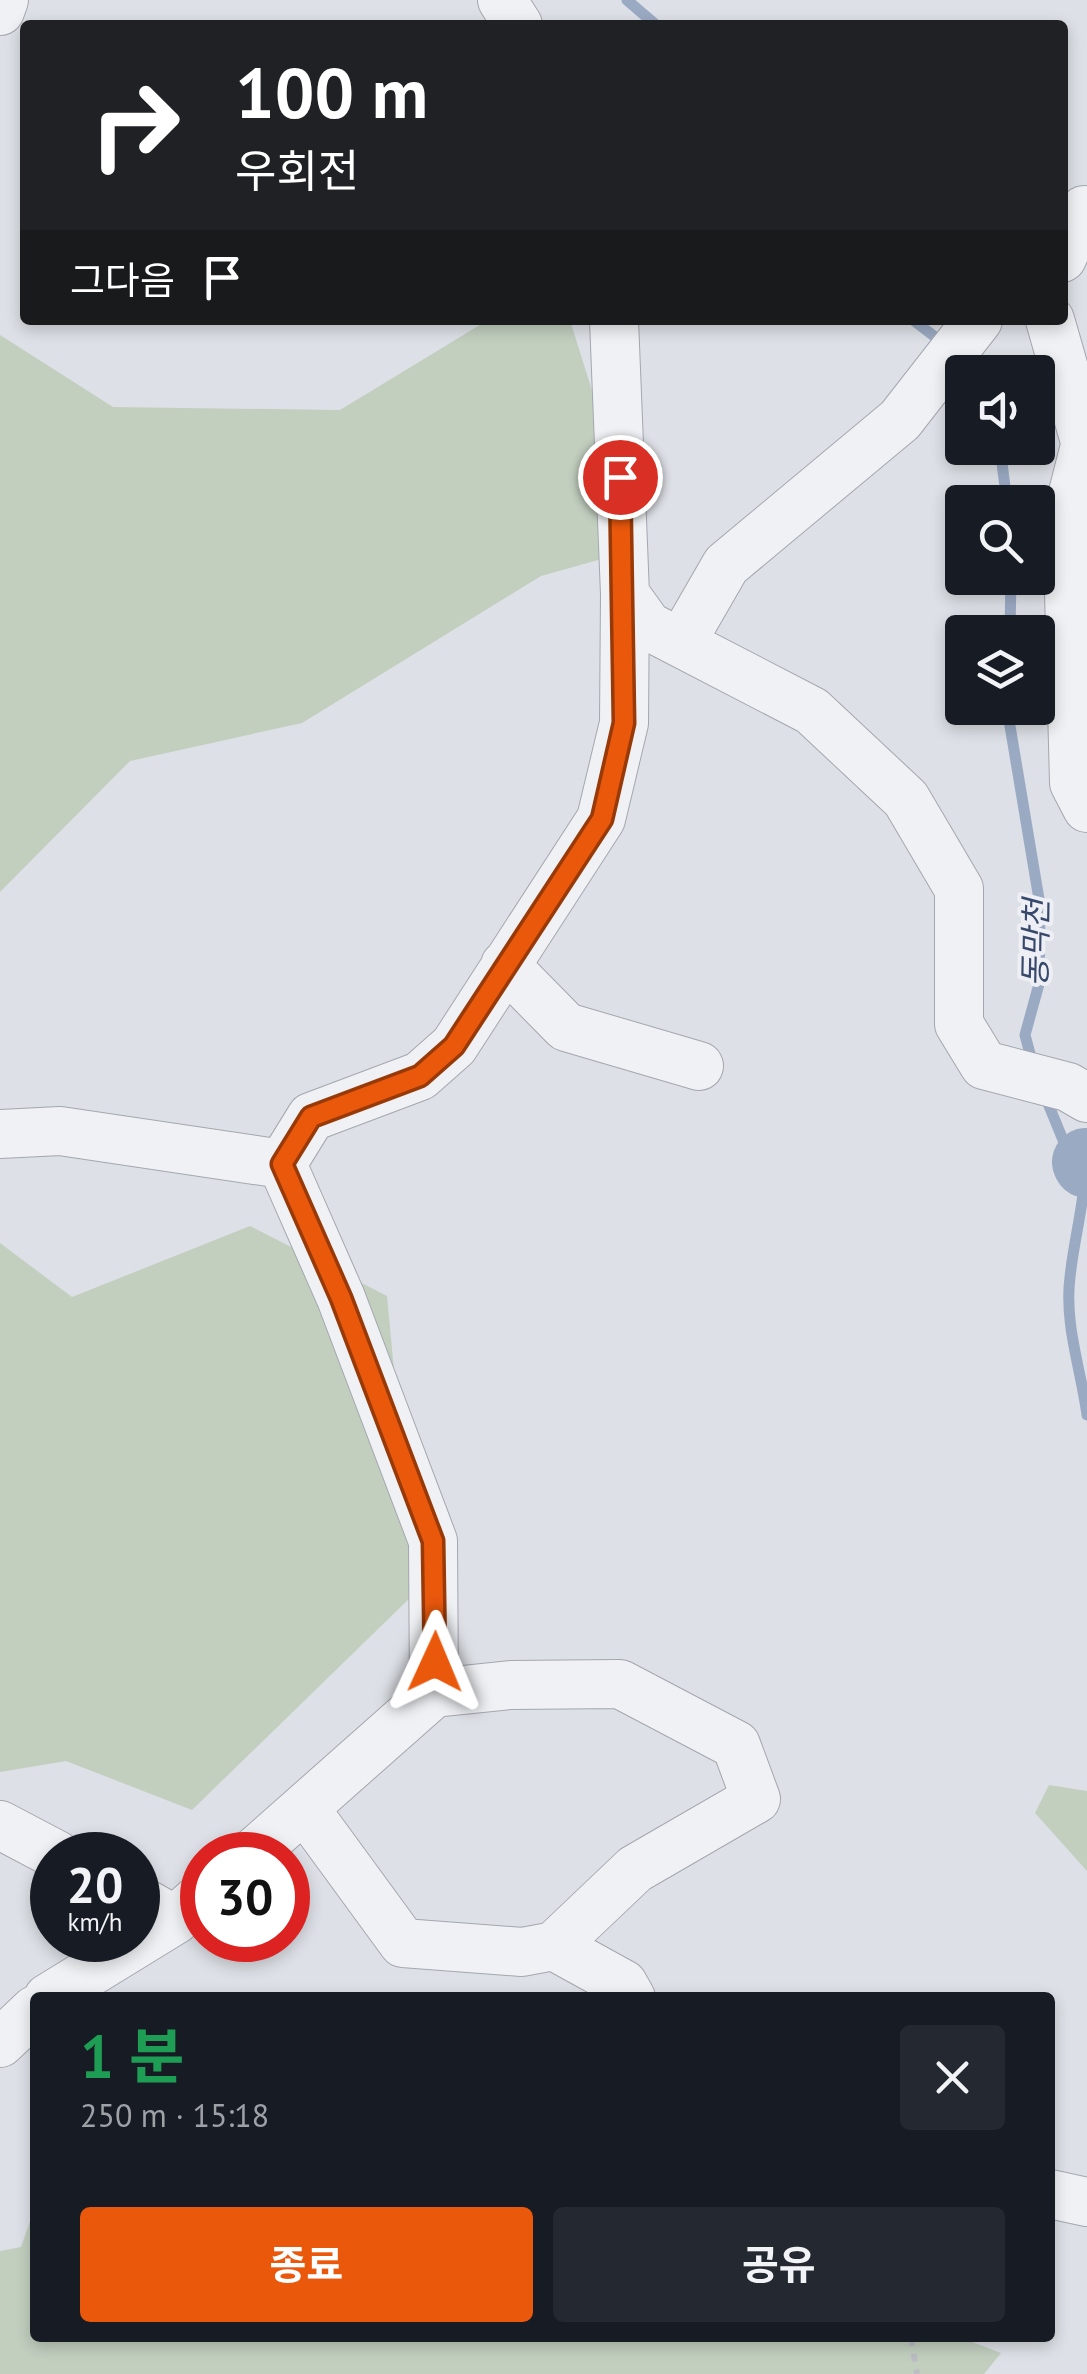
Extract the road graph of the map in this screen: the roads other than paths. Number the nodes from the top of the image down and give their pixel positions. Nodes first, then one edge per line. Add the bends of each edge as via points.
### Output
1 (4, 0) edge
2 (0, 11) edge
3 (1078, 212) edge
4 (1068, 241) edge
5 (614, 325) edge
6 (974, 325) edge
7 (1052, 325) edge
8 (1086, 438) edge
9 (625, 594) junction
10 (681, 642) junction
11 (1087, 808) edge
12 (504, 965) junction
13 (699, 1066) dead end
14 (1081, 1083) edge
15 (0, 1134) edge
16 (282, 1164) junction
17 (434, 1694) junction
18 (306, 1809) junction
19 (0, 1824) edge
20 (278, 1832) edge
21 (30, 1840) edge
22 (172, 1905) edge
23 (554, 1946) junction
24 (56, 1992) edge
25 (628, 1992) edge
26 (30, 2015) edge
27 (0, 2043) edge
28 (1055, 2195) edge
29 (1087, 2202) edge

1 - 2 street
3 - 4 street
5 - 9 street
6 - 10 street via 900,420 726,566
7 - 8 street
8 - 11 street via 1066,516 1074,784
9 - 10 street via 648,626
9 - 12 street via 624,723 602,819
10 - 14 street via 812,711 906,798 958,889 959,1024 984,1065
12 - 13 street via 566,1027
12 - 16 street via 454,1046 420,1076 311,1117
15 - 16 street via 60,1131
16 - 17 street via 433,1541
17 - 18 street
17 - 23 street via 620,1684 736,1745 756,1800 635,1869
18 - 20 street
18 - 23 street via 404,1943 522,1952
19 - 21 street
22 - 24 street
23 - 25 street
26 - 27 street
28 - 29 street

